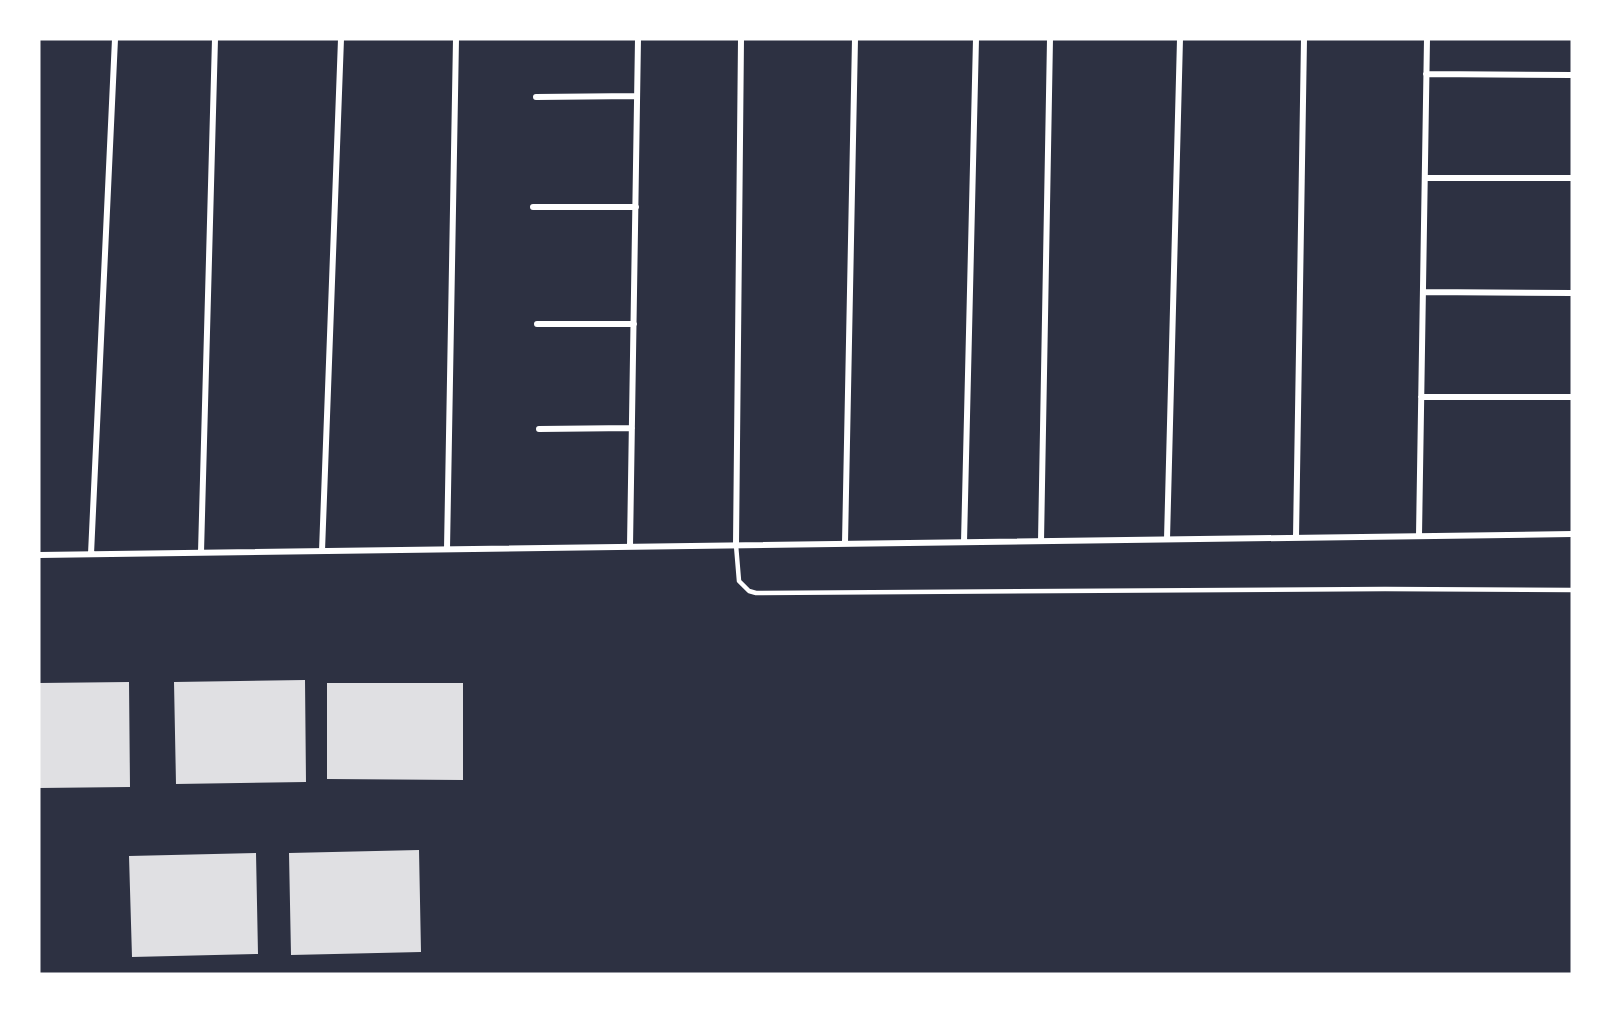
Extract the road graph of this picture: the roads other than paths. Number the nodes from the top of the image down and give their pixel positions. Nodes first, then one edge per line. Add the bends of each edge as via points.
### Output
1 (115, 39) edge
2 (215, 39) edge
3 (341, 39) edge
4 (456, 39) edge
5 (638, 39) edge
6 (741, 39) edge
7 (855, 39) edge
8 (976, 39) edge
9 (1050, 39) edge
10 (1180, 39) edge
11 (1304, 39) edge
12 (1427, 39) edge
13 (1426, 74) junction
14 (1572, 75) edge
15 (637, 96) junction
16 (536, 97) dead end
17 (1425, 178) junction
18 (1572, 178) edge
19 (533, 207) dead end
20 (636, 207) junction
21 (1423, 292) junction
22 (1572, 292) edge
23 (537, 324) dead end
24 (634, 324) junction
25 (1421, 397) junction
26 (1572, 397) edge
27 (632, 428) junction
28 (539, 429) dead end
29 (1572, 534) edge
30 (1419, 535) junction
31 (1296, 537) junction
32 (1167, 539) junction
33 (1041, 541) junction
34 (964, 542) junction
35 (845, 543) junction
36 (736, 545) junction
37 (630, 546) junction
38 (447, 549) junction
39 (322, 551) junction
40 (201, 552) junction
41 (92, 554) junction
42 (39, 555) edge
43 (1572, 590) edge

1 - 41 street
2 - 40 street
3 - 39 street
4 - 38 street
5 - 15 street
6 - 36 street
7 - 35 street
8 - 34 street
9 - 33 street
10 - 32 street
11 - 31 street
12 - 13 street
13 - 14 street
13 - 17 street
15 - 16 street
15 - 20 street
17 - 18 street
17 - 21 street
19 - 20 street
20 - 24 street
21 - 22 street
21 - 25 street
23 - 24 street
24 - 27 street
25 - 26 street
25 - 30 street
27 - 28 street
27 - 37 street
29 - 30 street
30 - 31 street
31 - 32 street
32 - 33 street
33 - 34 street
34 - 35 street
35 - 36 street
36 - 37 street
36 - 43 lane via 739,581 756,593
37 - 38 street
38 - 39 street
39 - 40 street
40 - 41 street
41 - 42 street

